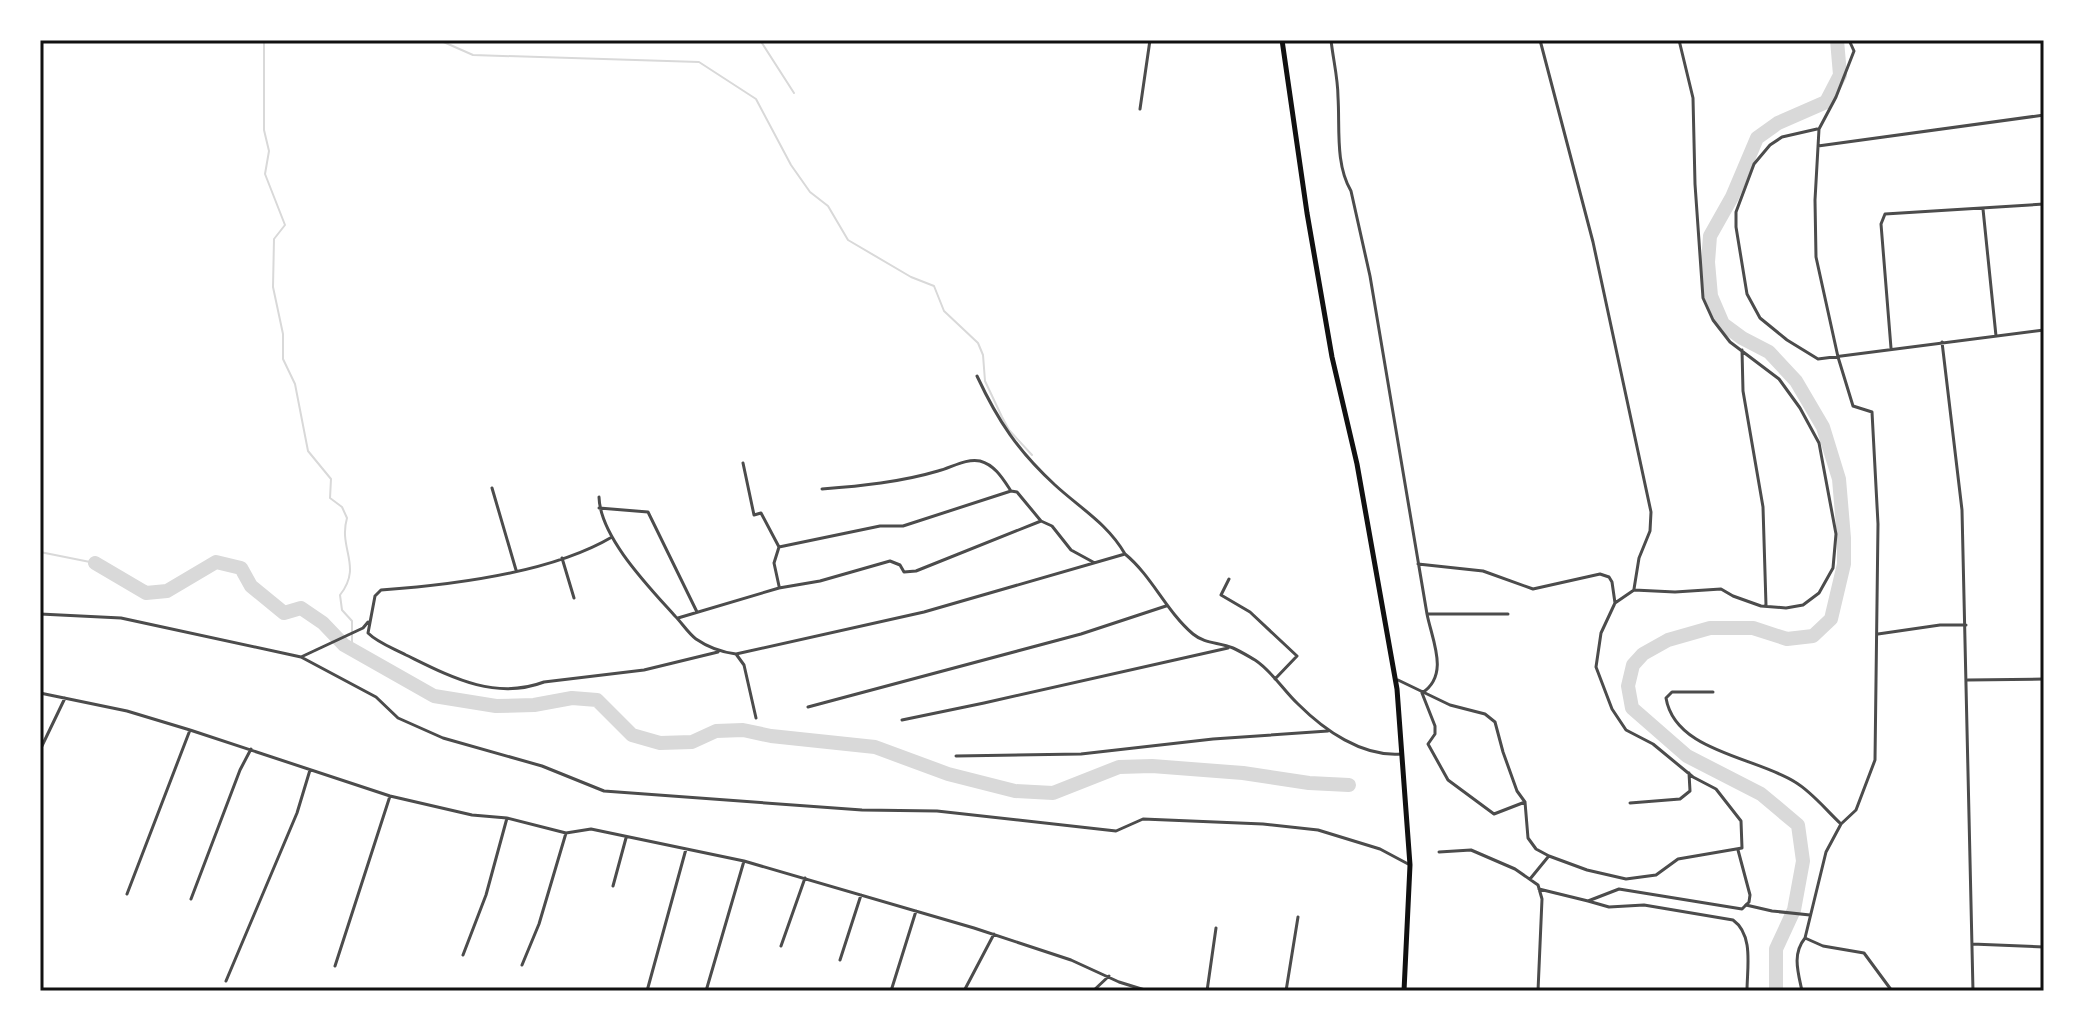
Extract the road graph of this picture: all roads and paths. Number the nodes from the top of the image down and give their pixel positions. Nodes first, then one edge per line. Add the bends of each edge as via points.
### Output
1 (1150, 40) edge
2 (1282, 40) edge
3 (1331, 40) edge
4 (1540, 40) edge
5 (1679, 40) edge
6 (1849, 40) edge
7 (1140, 109) dead end
8 (2044, 115) edge
9 (1819, 129) junction
10 (1818, 146) junction
11 (2044, 204) edge
12 (1983, 209) junction
13 (2044, 330) edge
14 (1996, 336) junction
15 (1942, 342) junction
16 (1891, 348) junction
17 (1742, 350) junction
18 (1838, 357) junction
19 (977, 376) dead end
20 (743, 463) dead end
21 (492, 488) dead end
22 (822, 489) dead end
23 (1011, 491) junction
24 (599, 497) dead end
25 (599, 508) junction
26 (1041, 521) junction
27 (612, 537) junction
28 (779, 547) junction
29 (1125, 554) junction
30 (562, 558) junction
31 (1093, 562) junction
32 (1418, 564) junction
33 (516, 570) junction
34 (1229, 579) dead end
35 (779, 588) junction
36 (1634, 590) junction
37 (574, 598) dead end
38 (1615, 603) junction
39 (1166, 606) junction
40 (1766, 606) junction
41 (697, 612) junction
42 (40, 614) edge
43 (1427, 614) junction
44 (1508, 614) dead end
45 (678, 619) junction
46 (371, 620) junction
47 (1966, 625) junction
48 (1877, 634) junction
49 (1232, 647) junction
50 (719, 652) junction
51 (736, 654) junction
52 (301, 657) junction
53 (1275, 679) junction
54 (1395, 679) junction
55 (2044, 679) edge
56 (1967, 680) junction
57 (1713, 692) dead end
58 (40, 693) edge
59 (1422, 693) junction
60 (65, 698) junction
61 (808, 707) dead end
62 (756, 718) dead end
63 (902, 720) dead end
64 (190, 730) junction
65 (1328, 731) junction
66 (251, 749) junction
67 (40, 750) edge
68 (1401, 754) junction
69 (956, 756) dead end
70 (310, 770) junction
71 (1689, 773) junction
72 (390, 796) junction
73 (1525, 802) junction
74 (1630, 803) dead end
75 (507, 818) junction
76 (1841, 824) junction
77 (566, 833) junction
78 (626, 838) junction
79 (686, 849) junction
80 (1738, 849) junction
81 (1439, 852) dead end
82 (1549, 856) junction
83 (744, 861) junction
84 (1410, 865) junction
85 (805, 878) junction
86 (1530, 879) junction
87 (613, 886) dead end
88 (1539, 889) junction
89 (127, 894) dead end
90 (861, 895) junction
91 (191, 899) dead end
92 (1588, 901) junction
93 (1746, 905) junction
94 (916, 911) junction
95 (1810, 915) junction
96 (1298, 917) dead end
97 (1216, 928) dead end
98 (994, 934) junction
99 (1805, 938) junction
100 (1971, 944) junction
101 (781, 946) dead end
102 (2044, 947) edge
103 (463, 955) dead end
104 (840, 960) dead end
105 (522, 965) dead end
106 (335, 966) dead end
107 (1109, 976) junction
108 (226, 981) dead end
109 (647, 991) edge
110 (706, 991) edge
111 (891, 991) edge
112 (964, 991) edge
113 (1093, 991) edge
114 (1148, 991) edge
115 (1207, 991) edge
116 (1286, 991) edge
117 (1404, 991) edge
118 (1538, 991) edge
119 (1747, 991) edge
120 (1802, 991) edge
121 (1892, 991) edge
122 (1973, 991) edge

1 - 7 street
2 - 54 main road via 1329,342 1357,464
3 - 32 street via 1345,181 1370,276
4 - 36 street via 1593,242 1651,512
5 - 17 street via 1693,98 1703,298 1713,320
6 - 9 street via 1854,51
8 - 10 street
9 - 10 street
9 - 18 street via 1770,145 1754,164 1736,212 1736,227 1747,294 1760,318 1818,359
10 - 18 street via 1816,257
11 - 12 street
12 - 14 street
12 - 16 street via 1881,218
13 - 14 street
14 - 15 street
15 - 16 street
15 - 47 street via 1962,510
16 - 18 street
17 - 40 street via 1743,391 1765,530
17 - 40 street via 1779,379 1819,443 1836,534 1833,568 1819,593 1803,605
18 - 48 street via 1853,406 1872,412
19 - 29 street via 1008,436 1113,534
20 - 28 street via 754,515 761,513
21 - 33 street
22 - 23 street via 876,484 977,461 999,473
23 - 26 street
23 - 28 street via 903,526
24 - 25 street
25 - 27 street
25 - 41 street via 648,512
26 - 31 street via 1052,526 1071,550
26 - 35 street via 910,572 890,561
27 - 30 street
27 - 45 street
28 - 35 street via 774,563
29 - 31 street
29 - 39 street
30 - 33 street
30 - 37 street
31 - 51 street via 924,612
32 - 38 street via 1483,571 1533,589 1600,574 1612,582
32 - 43 street
33 - 46 street via 464,582 381,590
34 - 53 street via 1221,595 1250,612 1297,656
35 - 41 street
36 - 38 street
36 - 40 street via 1721,589
38 - 71 street via 1601,633 1596,667 1612,709 1626,730
39 - 49 street via 1204,641
39 - 61 street
41 - 45 street
42 - 52 street via 121,618
43 - 44 street
43 - 59 street via 1439,665 1435,680
45 - 50 street via 692,636
46 - 50 street via 371,637 454,679 493,689 644,670
46 - 52 street
47 - 48 street
47 - 56 street
48 - 76 street via 1875,760 1856,810
49 - 53 street
49 - 63 street
50 - 51 street
51 - 62 street via 744,665
52 - 84 street via 376,697 398,718 443,738 542,766 604,791 937,811 1116,831 1143,819 1263,824 1318,830 1380,849
53 - 65 street
54 - 59 street
54 - 68 main road
55 - 56 street
56 - 100 street
57 - 76 street via 1672,692 1666,698 1668,710 1689,736 1796,782
58 - 60 street
59 - 73 street via 1495,722
59 - 73 street via 1435,726 1428,744 1448,780 1494,814
60 - 64 street
60 - 67 street
64 - 66 street
64 - 89 street
65 - 68 street via 1367,750
65 - 69 street via 1094,754
66 - 70 street
66 - 91 street
68 - 84 main road
70 - 72 street
70 - 108 street
71 - 74 street via 1690,791 1680,799
71 - 80 street via 1716,789 1741,821
72 - 75 street
72 - 106 street
73 - 82 street via 1528,838
75 - 77 street
75 - 103 street
76 - 95 street via 1826,852
77 - 78 street via 591,829
77 - 105 street
78 - 79 street
78 - 87 street
79 - 83 street
79 - 109 street
80 - 82 street via 1678,859 1656,875 1626,879
80 - 93 street via 1750,895
81 - 86 street via 1471,850
82 - 86 street
83 - 85 street
83 - 110 street
84 - 117 main road
85 - 90 street
85 - 101 street
86 - 88 street
88 - 92 street
88 - 118 street
90 - 94 street
90 - 104 street
92 - 93 street via 1619,889 1737,910
92 - 119 street via 1733,920 1746,939
93 - 95 street
94 - 98 street
94 - 111 street
95 - 99 street
96 - 116 street
97 - 115 street
98 - 107 street
98 - 112 street
99 - 120 street via 1796,955
99 - 121 street via 1864,953
100 - 102 street
100 - 122 street
107 - 113 street
107 - 114 street

